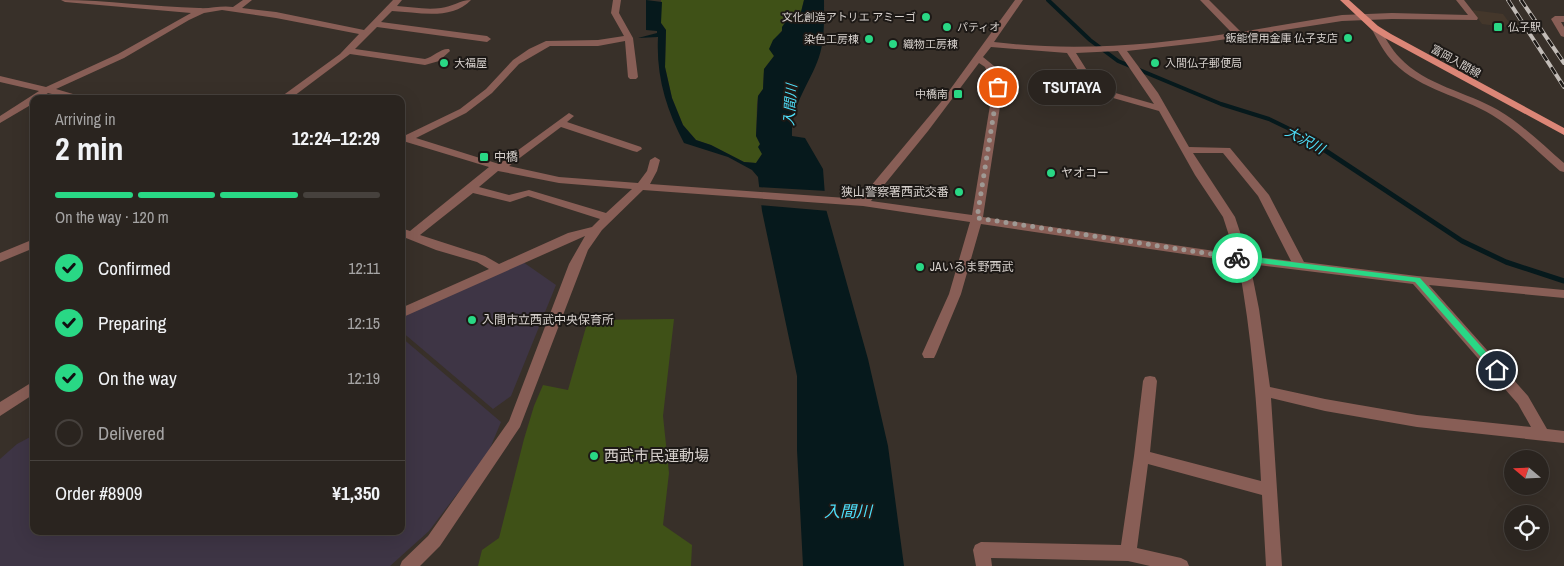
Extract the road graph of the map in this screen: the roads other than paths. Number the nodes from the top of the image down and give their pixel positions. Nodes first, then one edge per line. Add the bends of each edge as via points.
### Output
1 (65, 0) edge
2 (214, 0) edge
3 (248, 0) edge
4 (398, 0) edge
5 (467, 0) edge
6 (617, 0) edge
7 (1019, 0) edge
8 (1204, 0) edge
9 (1344, 0) edge
10 (1460, 0) edge
11 (391, 8) junction
12 (206, 10) junction
13 (234, 10) junction
14 (1363, 17) junction
15 (1564, 19) edge
16 (376, 24) junction
17 (1375, 28) junction
18 (366, 33) junction
19 (1238, 34) junction
20 (1564, 34) edge
21 (629, 38) junction
22 (488, 39) dead end
23 (989, 44) junction
24 (1120, 47) junction
25 (1069, 49) junction
26 (348, 51) junction
27 (446, 51) dead end
28 (979, 58) junction
29 (633, 77) dead end
30 (0, 79) edge
31 (46, 90) junction
32 (38, 95) edge
33 (68, 95) edge
34 (289, 95) edge
35 (30, 100) edge
36 (1162, 108) junction
37 (569, 116) dead end
38 (0, 120) edge
39 (560, 124) junction
40 (1564, 132) edge
41 (405, 137) edge
42 (405, 139) edge
43 (637, 149) dead end
44 (1185, 150) junction
45 (655, 160) dead end
46 (498, 167) junction
47 (1564, 169) edge
48 (643, 187) junction
49 (472, 189) junction
50 (863, 203) junction
51 (607, 217) junction
52 (977, 218) junction
53 (594, 230) junction
54 (407, 233) edge
55 (30, 245) edge
56 (0, 258) edge
57 (1243, 259) junction
58 (1300, 266) junction
59 (497, 268) junction
60 (1417, 280) junction
61 (1564, 294) edge
62 (405, 310) edge
63 (929, 354) dead end
64 (1150, 381) dead end
65 (30, 389) edge
66 (1263, 391) junction
67 (0, 410) edge
68 (1542, 434) junction
69 (1564, 437) edge
70 (1142, 456) junction
71 (1269, 490) junction
72 (1128, 553) junction
73 (408, 566) edge
74 (984, 566) edge
75 (1181, 566) edge
76 (1274, 566) edge

1 - 12 street
2 - 12 street
3 - 13 street
4 - 11 street
5 - 11 street via 446,10
6 - 21 street via 614,13
7 - 23 street
8 - 19 street
9 - 14 main road, 富岡入間線
10 - 14 street via 1474,18
11 - 16 street
12 - 13 street
12 - 31 street via 121,56
13 - 18 street via 304,19
14 - 17 main road, 富岡入間線
14 - 19 street
15 - 20 street via 1555,19
16 - 18 street
16 - 22 street
17 - 40 main road, 富岡入間線
17 - 47 street via 1398,62 1427,82 1495,113
18 - 26 street
19 - 24 street
21 - 29 street
21 - 41 street via 598,43 549,43 516,62 490,91 463,110
23 - 25 street
23 - 28 street
24 - 25 street
24 - 36 street
25 - 36 street via 1095,90
26 - 27 street via 425,62
26 - 34 street
28 - 50 street
28 - 52 street via 989,66 998,87
30 - 31 street
31 - 32 street
31 - 33 street
35 - 38 street
36 - 44 street
37 - 39 street
39 - 43 street
39 - 46 street
42 - 46 street
44 - 57 street via 1229,217
44 - 58 street via 1226,150 1263,194
45 - 48 street
46 - 48 street via 559,180
46 - 49 street
48 - 50 street
48 - 51 street
49 - 51 street via 510,200 529,193
49 - 54 street
50 - 52 street
51 - 53 street
52 - 57 street
52 - 63 street via 955,294
53 - 59 street
53 - 73 street via 575,264 515,423 451,519
54 - 59 street via 481,259
55 - 56 street
57 - 58 street
57 - 66 street
58 - 60 street
59 - 62 street
60 - 61 street
60 - 68 street via 1523,400
64 - 70 street
65 - 67 street
66 - 68 street via 1417,420
66 - 71 street
68 - 69 street
70 - 71 street
70 - 72 street
71 - 76 street
72 - 74 street via 981,550
72 - 75 street

